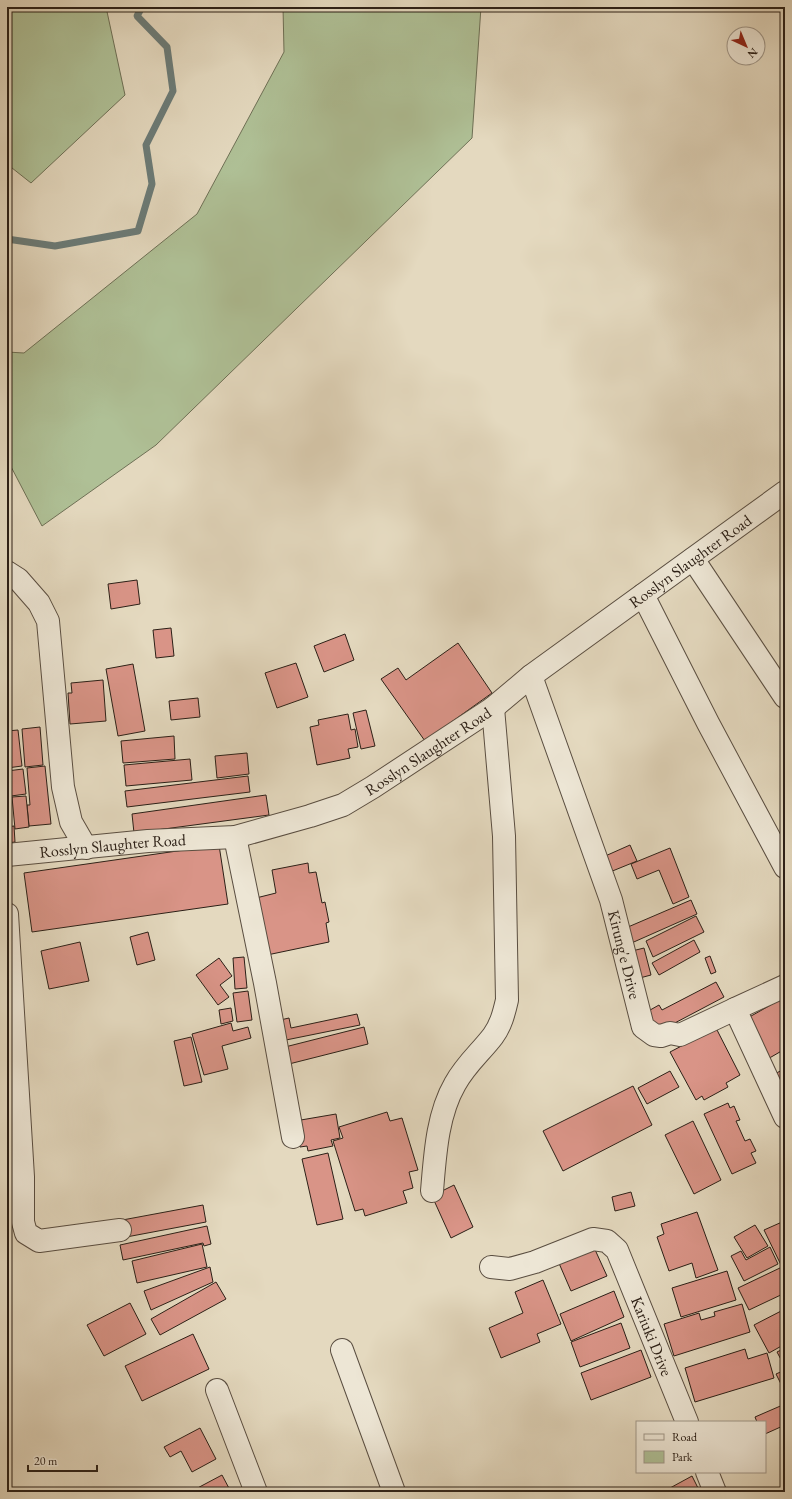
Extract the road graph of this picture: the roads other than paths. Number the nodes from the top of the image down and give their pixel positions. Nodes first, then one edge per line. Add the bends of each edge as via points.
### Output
1 (785, 492) edge
2 (693, 559) junction
3 (7, 572) edge
4 (643, 595) junction
5 (531, 676) junction
6 (785, 697) edge
7 (493, 708) junction
8 (235, 837) junction
9 (86, 848) junction
10 (7, 855) edge
11 (785, 867) edge
12 (7, 914) edge
13 (785, 986) edge
14 (734, 1009) junction
15 (785, 1117) edge
16 (293, 1137) dead end
17 (432, 1191) dead end
18 (120, 1230) dead end
19 (491, 1267) dead end
20 (342, 1350) dead end
21 (217, 1390) dead end
22 (687, 1421) edge
23 (707, 1473) edge
24 (256, 1492) edge
25 (394, 1492) edge
26 (715, 1492) edge

1 - 2 street, Rosslyn Slaughter Road
2 - 4 street, Rosslyn Slaughter Road
2 - 6 street
3 - 9 street via 18,579 39,603 48,621 64,787 71,822
4 - 5 street, Rosslyn Slaughter Road
4 - 11 street
5 - 7 street, Rosslyn Slaughter Road
5 - 14 street, Kirung'e Drive via 611,900 643,1027 654,1035 680,1035
7 - 8 street, Rosslyn Slaughter Road via 343,805
7 - 17 street via 504,836 507,1000 503,1019 494,1036 467,1064 445,1105 435,1153
8 - 9 street, Rosslyn Slaughter Road via 148,841
8 - 16 street
9 - 10 street, Rosslyn Slaughter Road
12 - 18 street via 23,1177 23,1222 26,1233 39,1241
13 - 14 street, Kirung'e Drive
14 - 15 street
19 - 22 street, Kariuki Drive via 510,1269 593,1239 607,1241 617,1250
20 - 25 street
21 - 24 street
23 - 26 street

